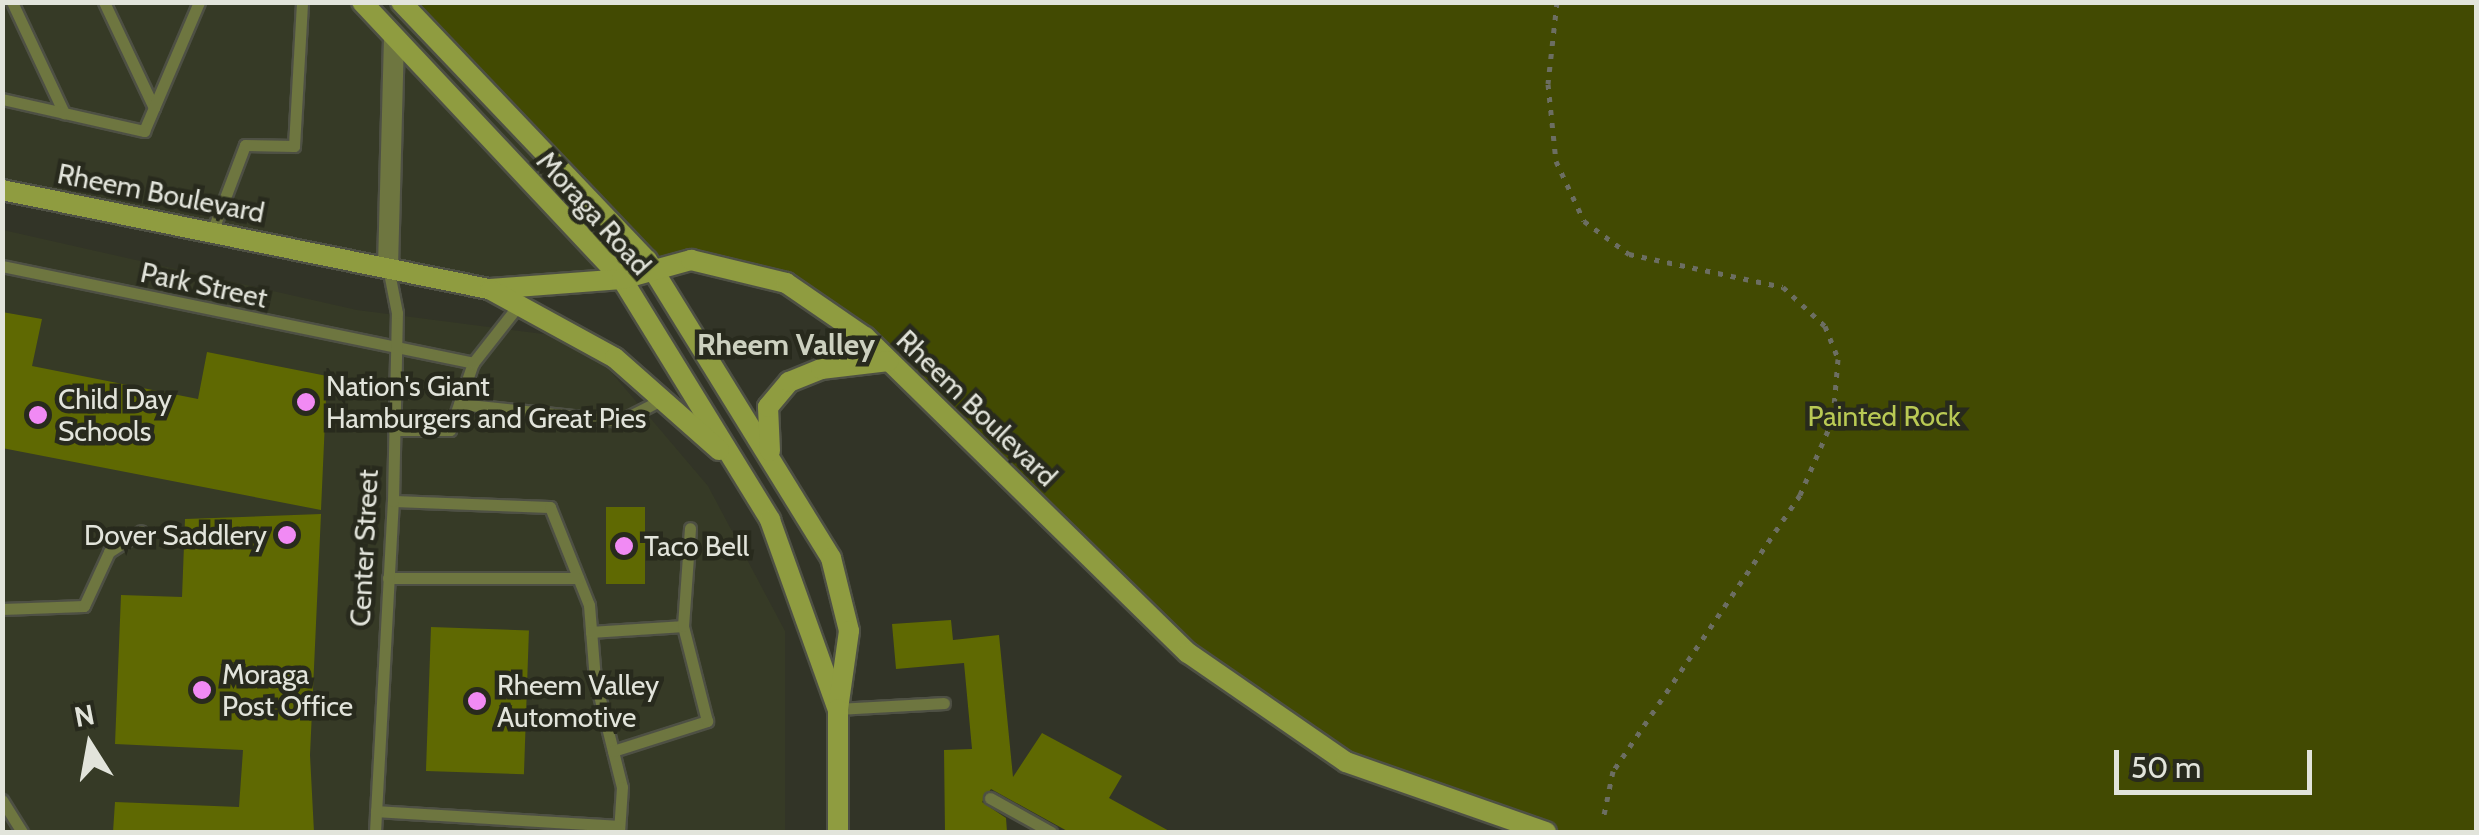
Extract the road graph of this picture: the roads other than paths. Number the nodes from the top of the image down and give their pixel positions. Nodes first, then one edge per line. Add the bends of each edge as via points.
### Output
1 (12, 2) edge
2 (104, 2) edge
3 (302, 2) edge
4 (362, 2) edge
5 (401, 2) edge
6 (196, 5) edge
7 (394, 40) junction
8 (2, 100) edge
9 (154, 108) junction
10 (64, 113) junction
11 (2, 190) edge
12 (212, 232) junction
13 (2, 266) edge
14 (388, 267) junction
15 (651, 268) junction
16 (622, 279) junction
17 (490, 289) junction
18 (517, 307) junction
19 (396, 352) junction
20 (889, 361) junction
21 (472, 363) junction
22 (666, 397) junction
23 (459, 404) junction
24 (394, 430) junction
25 (770, 453) junction
26 (734, 462) junction
27 (393, 501) junction
28 (690, 528) dead end
29 (141, 530) dead end
30 (388, 578) junction
31 (578, 578) junction
32 (2, 609) edge
33 (683, 626) junction
34 (591, 632) junction
35 (944, 703) dead end
36 (838, 709) junction
37 (613, 750) junction
38 (990, 798) dead end
39 (2, 800) edge
40 (376, 811) junction
41 (619, 829) edge
42 (22, 832) edge
43 (375, 832) edge
44 (838, 832) edge
45 (1051, 832) edge
46 (1546, 832) edge

1 - 10 lane
2 - 9 lane
3 - 12 lane via 294,146 245,144
4 - 7 main road, Moraga Road
5 - 15 main road, Moraga Road
6 - 9 lane
7 - 14 street
7 - 16 main road, Moraga Road
8 - 10 lane
9 - 10 lane via 144,131
11 - 12 main road, Rheem Boulevard
12 - 14 main road, Rheem Boulevard
13 - 19 lane, Park Street
14 - 17 main road, Rheem Boulevard
14 - 19 lane, Center Street
15 - 16 main road, Rheem Boulevard
15 - 20 main road, Rheem Boulevard via 691,260 786,283
15 - 25 main road, Moraga Road
16 - 17 main road, Rheem Boulevard
16 - 26 main road, Moraga Road
17 - 18 main road
18 - 21 lane
18 - 22 main road via 570,330
19 - 21 lane, Park Street
19 - 24 lane, Center Street
20 - 25 main road via 821,369 790,382 768,407
20 - 46 main road, Rheem Boulevard via 1188,653 1346,762
21 - 23 lane
22 - 23 lane via 620,422
22 - 26 main road
23 - 24 lane via 450,430
24 - 27 lane, Center Street
25 - 36 main road, Moraga Road via 831,558 848,630
26 - 36 main road, Moraga Road via 796,577
27 - 30 lane, Center Street
27 - 31 lane via 550,507
28 - 33 lane
29 - 32 lane via 110,552 84,606
30 - 31 lane
30 - 40 lane, Center Street
31 - 34 lane
33 - 34 lane
33 - 37 lane via 708,721
34 - 37 lane
35 - 36 lane
36 - 44 main road, Moraga Road
37 - 41 lane
38 - 45 lane
39 - 42 lane
40 - 41 lane
40 - 43 lane, Center Street

